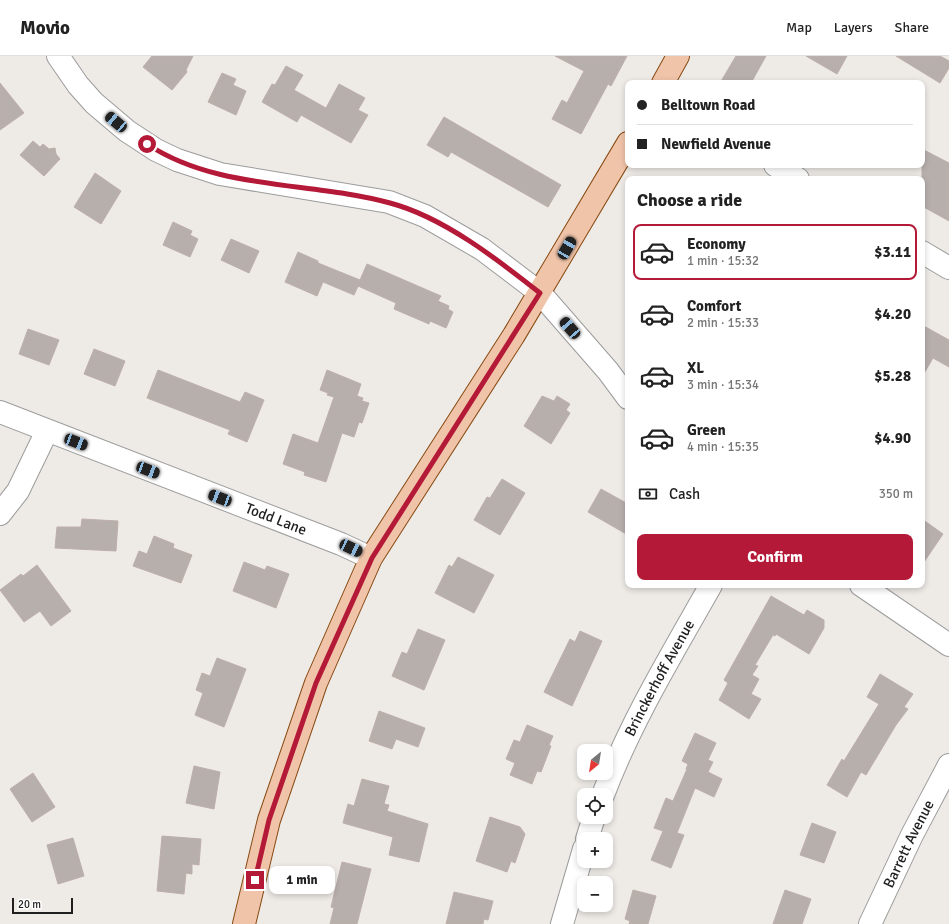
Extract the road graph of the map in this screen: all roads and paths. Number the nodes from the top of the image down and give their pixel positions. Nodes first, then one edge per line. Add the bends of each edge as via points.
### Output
1 (58, 56) edge
2 (678, 56) edge
3 (665, 80) edge
4 (625, 148) edge
5 (780, 168) edge
6 (793, 176) edge
7 (925, 254) edge
8 (949, 268) edge
9 (540, 293) junction
10 (625, 394) edge
11 (0, 412) edge
12 (48, 431) junction
13 (0, 514) edge
14 (372, 558) junction
15 (709, 588) edge
16 (866, 588) edge
17 (949, 645) edge
18 (949, 766) edge
19 (605, 788) edge
20 (578, 868) edge
21 (244, 924) edge
22 (562, 924) edge
23 (870, 924) edge

1 - 9 street via 94,103 127,131 156,150 220,174 368,198 408,208 482,249
2 - 3 main road
4 - 9 main road
5 - 6 street
7 - 8 street
9 - 10 street
9 - 14 main road
11 - 12 street, Todd Lane
12 - 13 street via 18,490
12 - 14 street, Todd Lane
14 - 21 main road via 313,690 269,820
15 - 19 street, Brinckerhoff Avenue via 637,716
16 - 17 street
18 - 23 street, Barrett Avenue via 912,835
20 - 22 street

